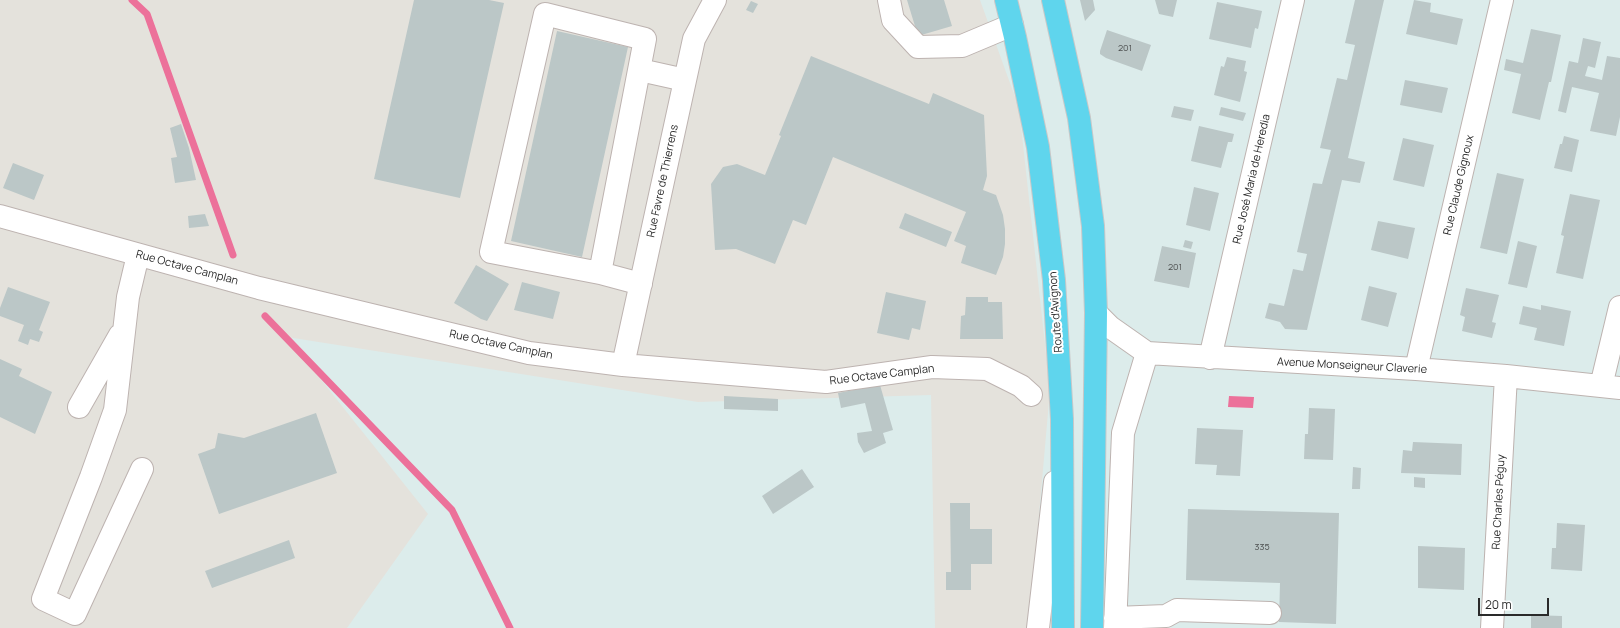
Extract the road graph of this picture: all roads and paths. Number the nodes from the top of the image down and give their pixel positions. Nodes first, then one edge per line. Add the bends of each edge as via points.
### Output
1 (715, 0) edge
2 (888, 0) edge
3 (1006, 0) edge
4 (1052, 0) edge
5 (1293, 0) edge
6 (1502, 0) edge
7 (1012, 24) junction
8 (640, 70) junction
9 (685, 80) junction
10 (0, 216) edge
11 (138, 255) junction
12 (600, 273) junction
13 (641, 284) junction
14 (1620, 307) edge
15 (1096, 313) junction
16 (124, 327) junction
17 (1147, 353) junction
18 (1210, 358) junction
19 (623, 365) junction
20 (1416, 369) junction
21 (1506, 376) junction
22 (1610, 388) edge
23 (1032, 395) dead end
24 (79, 407) dead end
25 (1062, 419) junction
26 (142, 469) dead end
27 (1270, 613) dead end
28 (1115, 623) edge
29 (1038, 628) edge
30 (1063, 628) edge
31 (1092, 628) edge
32 (1492, 628) edge

1 - 9 street, Rue Favre de Thierrens via 694,39
2 - 7 street via 893,20 918,47 962,46
3 - 7 main road, Route d'Avignon
4 - 15 main road via 1079,118 1093,226
5 - 18 street, Rue José Maria de Heredia
6 - 20 street, Rue Claude Gignoux
7 - 25 main road, Route d'Avignon via 1039,155 1054,280
8 - 9 street
8 - 12 street
8 - 12 street via 645,39 545,14 491,252
9 - 13 street, Rue Favre de Thierrens
10 - 11 street, Rue Octave Camplan
11 - 16 street
11 - 19 street, Rue Octave Camplan via 258,288 529,353
12 - 13 street
13 - 19 street, Rue Favre de Thierrens
14 - 22 street
15 - 17 street via 1110,327
15 - 31 main road
16 - 24 street
16 - 26 street via 115,410 43,599 75,614
17 - 18 street, Avenue Monseigneur Claverie
17 - 28 street via 1123,433
18 - 20 street, Avenue Monseigneur Claverie
19 - 23 street, Rue Octave Camplan via 826,382 932,367 987,369 1021,386
20 - 21 street, Avenue Monseigneur Claverie
21 - 22 street, Avenue Monseigneur Claverie
21 - 32 street, Rue Charles Péguy
25 - 29 street
25 - 30 main road, Route d'Avignon
27 - 28 street via 1177,610 1166,616

